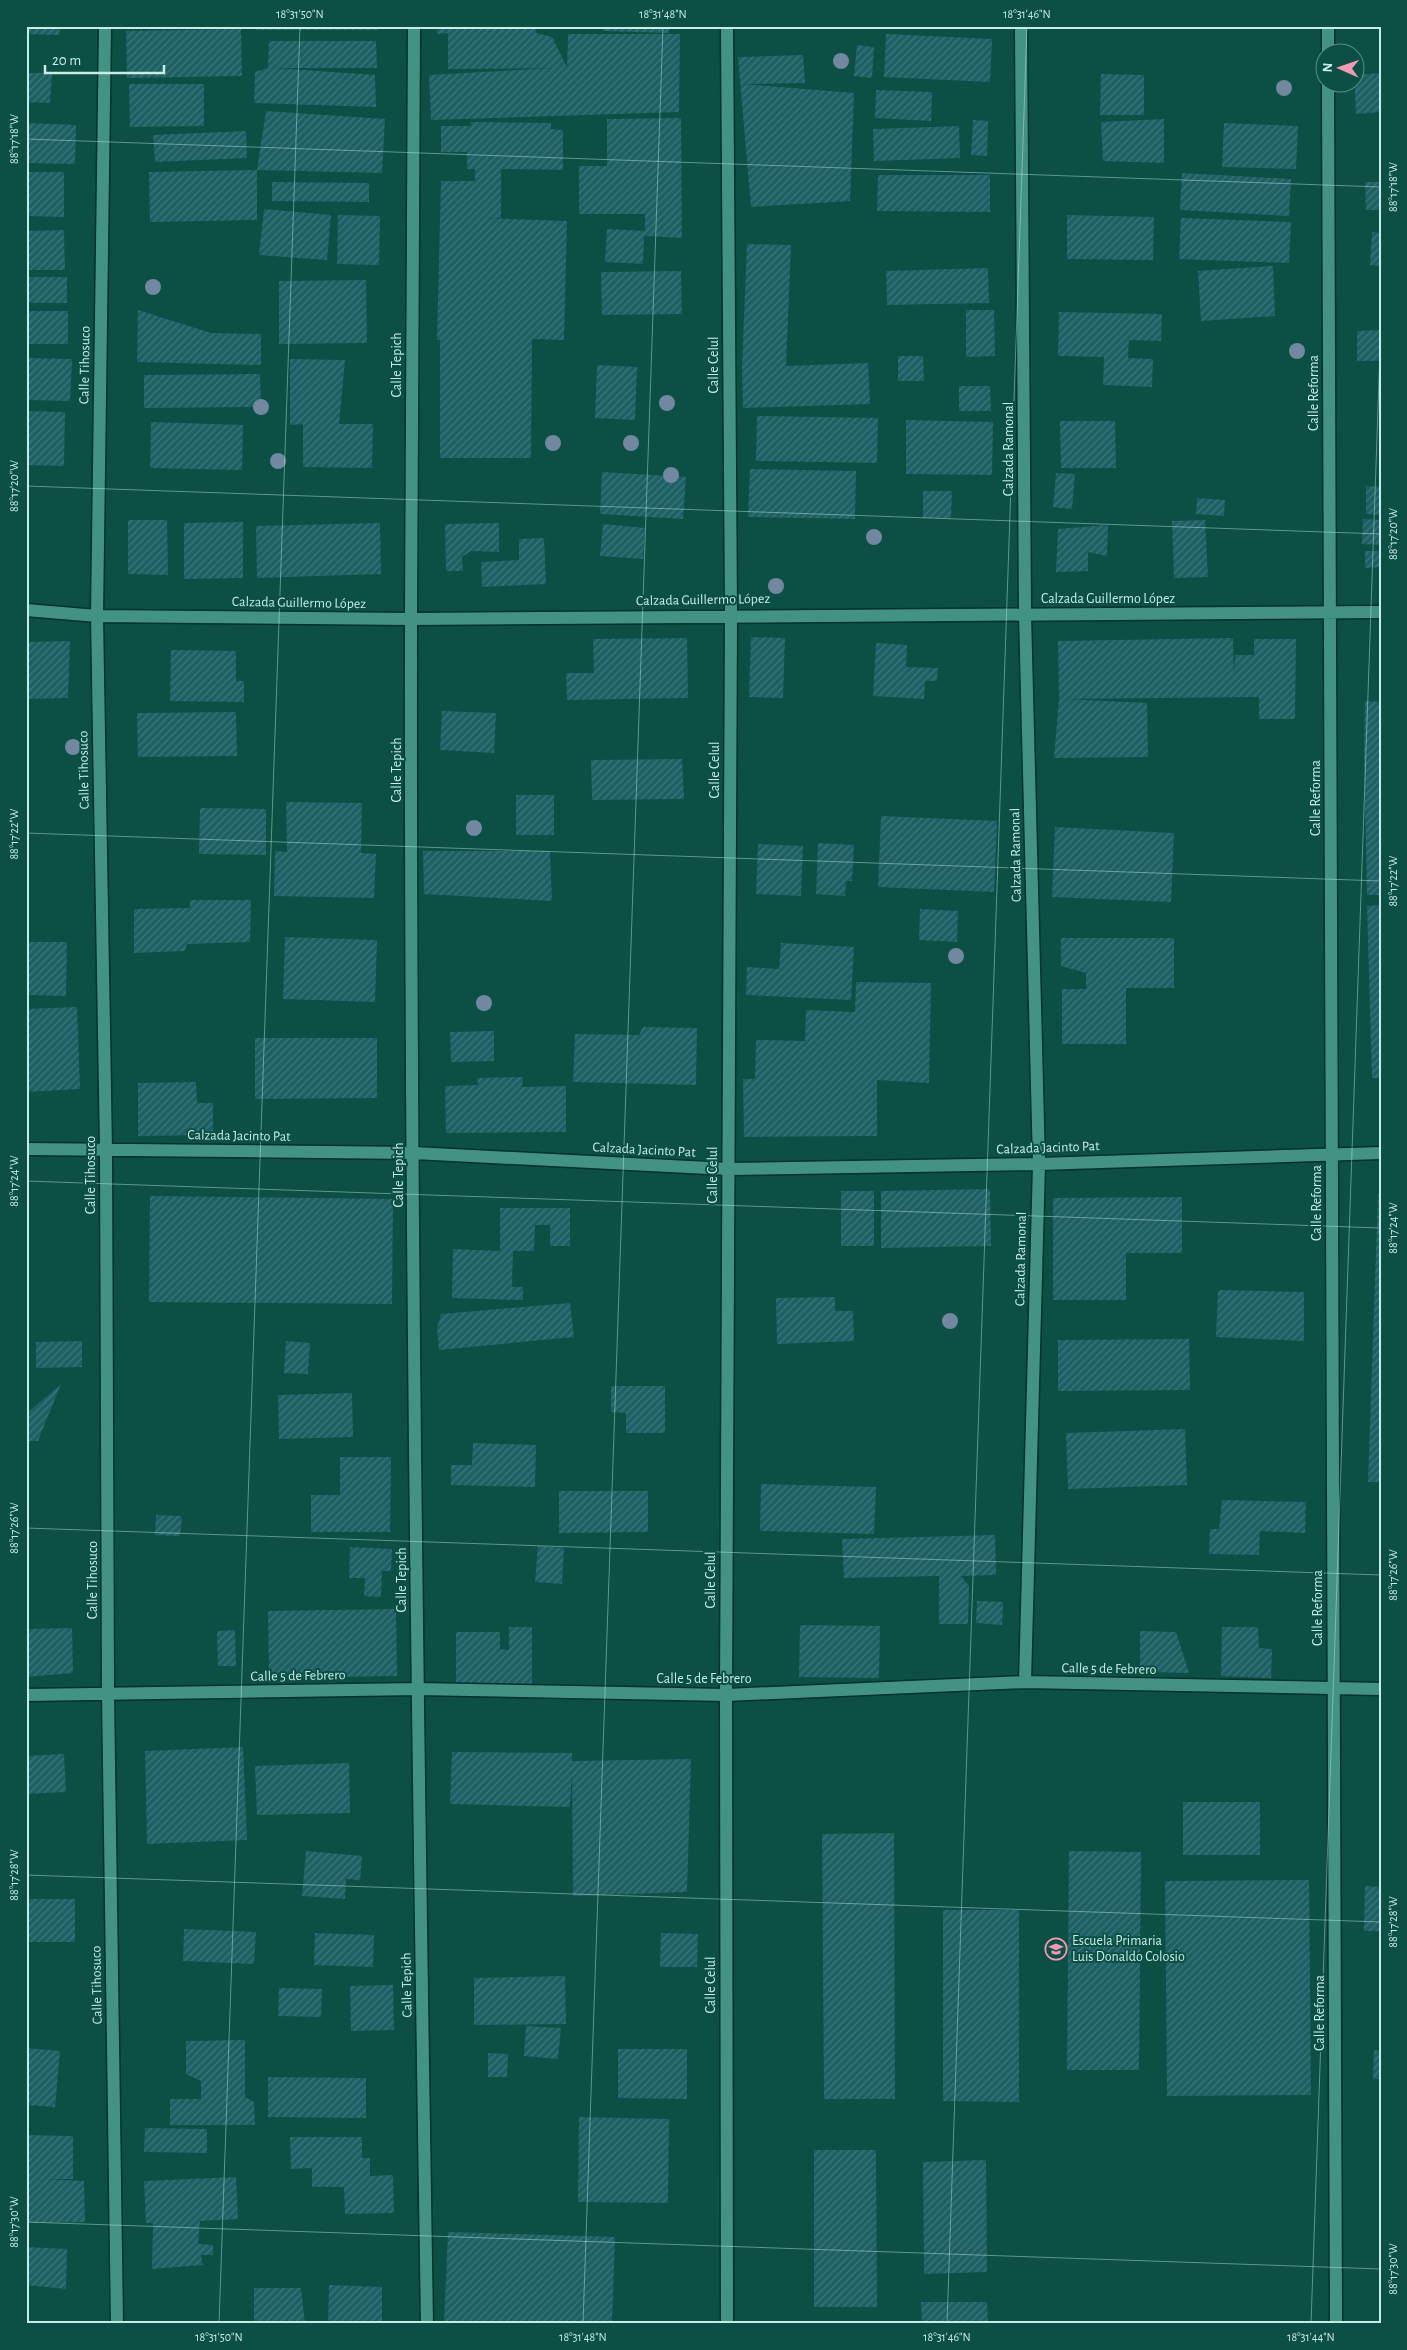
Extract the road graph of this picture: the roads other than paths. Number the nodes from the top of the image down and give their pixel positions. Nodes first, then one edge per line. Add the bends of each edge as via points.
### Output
1 (105, 26) edge
2 (414, 26) edge
3 (727, 26) edge
4 (1021, 26) edge
5 (1328, 26) edge
6 (1328, 42) edge
7 (1328, 92) edge
8 (26, 610) edge
9 (1381, 612) edge
10 (1330, 613) junction
11 (1025, 614) junction
12 (731, 615) junction
13 (97, 616) junction
14 (411, 619) junction
15 (26, 1149) edge
16 (106, 1150) junction
17 (414, 1153) junction
18 (1381, 1153) edge
19 (1332, 1154) junction
20 (1039, 1164) junction
21 (728, 1169) junction
22 (1025, 1682) junction
23 (1334, 1688) junction
24 (418, 1689) junction
25 (1381, 1689) edge
26 (108, 1693) junction
27 (26, 1695) edge
28 (726, 1695) junction
29 (117, 2324) edge
30 (427, 2324) edge
31 (727, 2324) edge
32 (1336, 2324) edge

1 - 13 street, Calle Tihosuco
2 - 14 street, Calle Tepich
3 - 12 street, Calle Celul
4 - 11 street, Calzada Ramonal
5 - 6 street
7 - 10 street, Calle Reforma
8 - 13 street, Calzada Guillermo López
9 - 10 street, Calzada Guillermo López
10 - 11 street, Calzada Guillermo López
10 - 19 street, Calle Reforma
11 - 12 street, Calzada Guillermo López
11 - 20 street, Calzada Ramonal
12 - 14 street, Calzada Guillermo López
12 - 21 street, Calle Celul
13 - 14 street, Calzada Guillermo López
13 - 16 street, Calle Tihosuco
14 - 17 street, Calle Tepich
15 - 16 street, Calzada Jacinto Pat
16 - 17 street, Calzada Jacinto Pat
16 - 26 street, Calle Tihosuco
17 - 21 street, Calzada Jacinto Pat
17 - 24 street, Calle Tepich
18 - 19 street, Calzada Jacinto Pat
19 - 20 street, Calzada Jacinto Pat
19 - 23 street, Calle Reforma
20 - 21 street, Calzada Jacinto Pat
20 - 22 street, Calzada Ramonal
21 - 28 street, Calle Celul
22 - 23 street, Calle 5 de Febrero
22 - 28 street, Calle 5 de Febrero
23 - 25 street, Calle 5 de Febrero
23 - 32 street, Calle Reforma
24 - 26 street, Calle 5 de Febrero
24 - 28 street, Calle 5 de Febrero
24 - 30 street, Calle Tepich
26 - 27 street, Calle 5 de Febrero
26 - 29 street, Calle Tihosuco
28 - 31 street, Calle Celul

